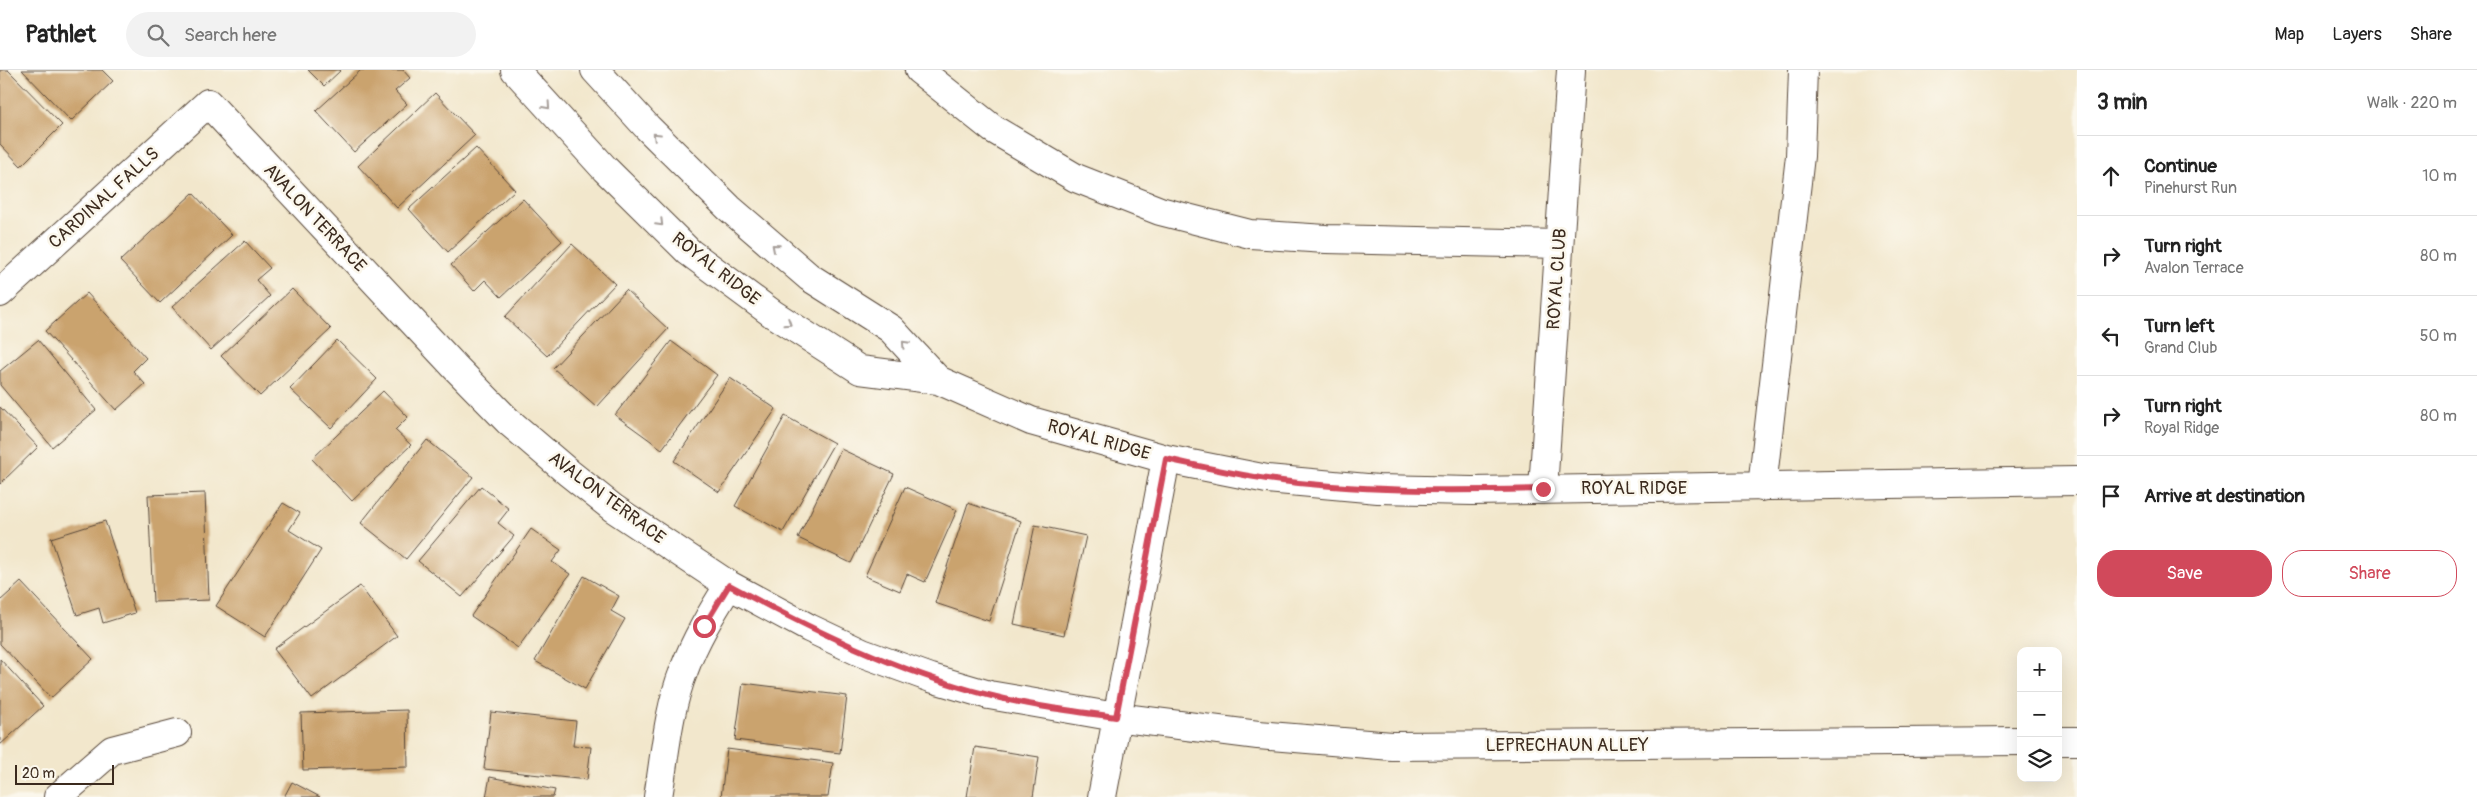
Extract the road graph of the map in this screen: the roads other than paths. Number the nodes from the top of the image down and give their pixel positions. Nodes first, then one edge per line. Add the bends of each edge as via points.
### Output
1 (514, 70) edge
2 (595, 70) edge
3 (918, 70) edge
4 (1571, 70) edge
5 (1804, 70) edge
6 (208, 104) joint
7 (1559, 244) junction
8 (0, 293) edge
9 (938, 380) junction
10 (1166, 459) junction
11 (2077, 481) edge
12 (1762, 487) junction
13 (1543, 489) junction
14 (729, 585) junction
15 (1116, 717) junction
16 (177, 733) dead end
17 (2077, 740) edge
18 (2017, 741) edge
19 (2062, 741) edge
20 (58, 797) edge
21 (658, 797) edge
22 (1102, 797) edge

1 -> 9 street, ROYAL RIDGE via 605,169 689,252 750,297 860,370
9 -> 2 street, ROYAL RIDGE via 891,329 810,278 729,208
3 - 7 street via 993,129 1068,174 1160,211 1250,234 1326,240
4 - 7 street, ROYAL CLUB
5 - 12 street via 1800,156
6 - 8 street, CARDINAL FALLS
6 - 14 street, AVALON TERRACE via 508,421 613,508
7 - 13 street, ROYAL CLUB
9 - 10 street, ROYAL RIDGE via 1032,421
10 - 13 street, ROYAL RIDGE via 1267,479 1378,489
10 - 15 street
11 - 12 street, ROYAL RIDGE
12 - 13 street, ROYAL RIDGE
14 - 15 street, AVALON TERRACE via 862,653 931,678 989,695
14 - 21 street via 683,670 672,712
15 - 18 street, LEPRECHAUN ALLEY via 1392,746
15 - 22 street
16 - 20 street via 112,750
17 - 19 street

